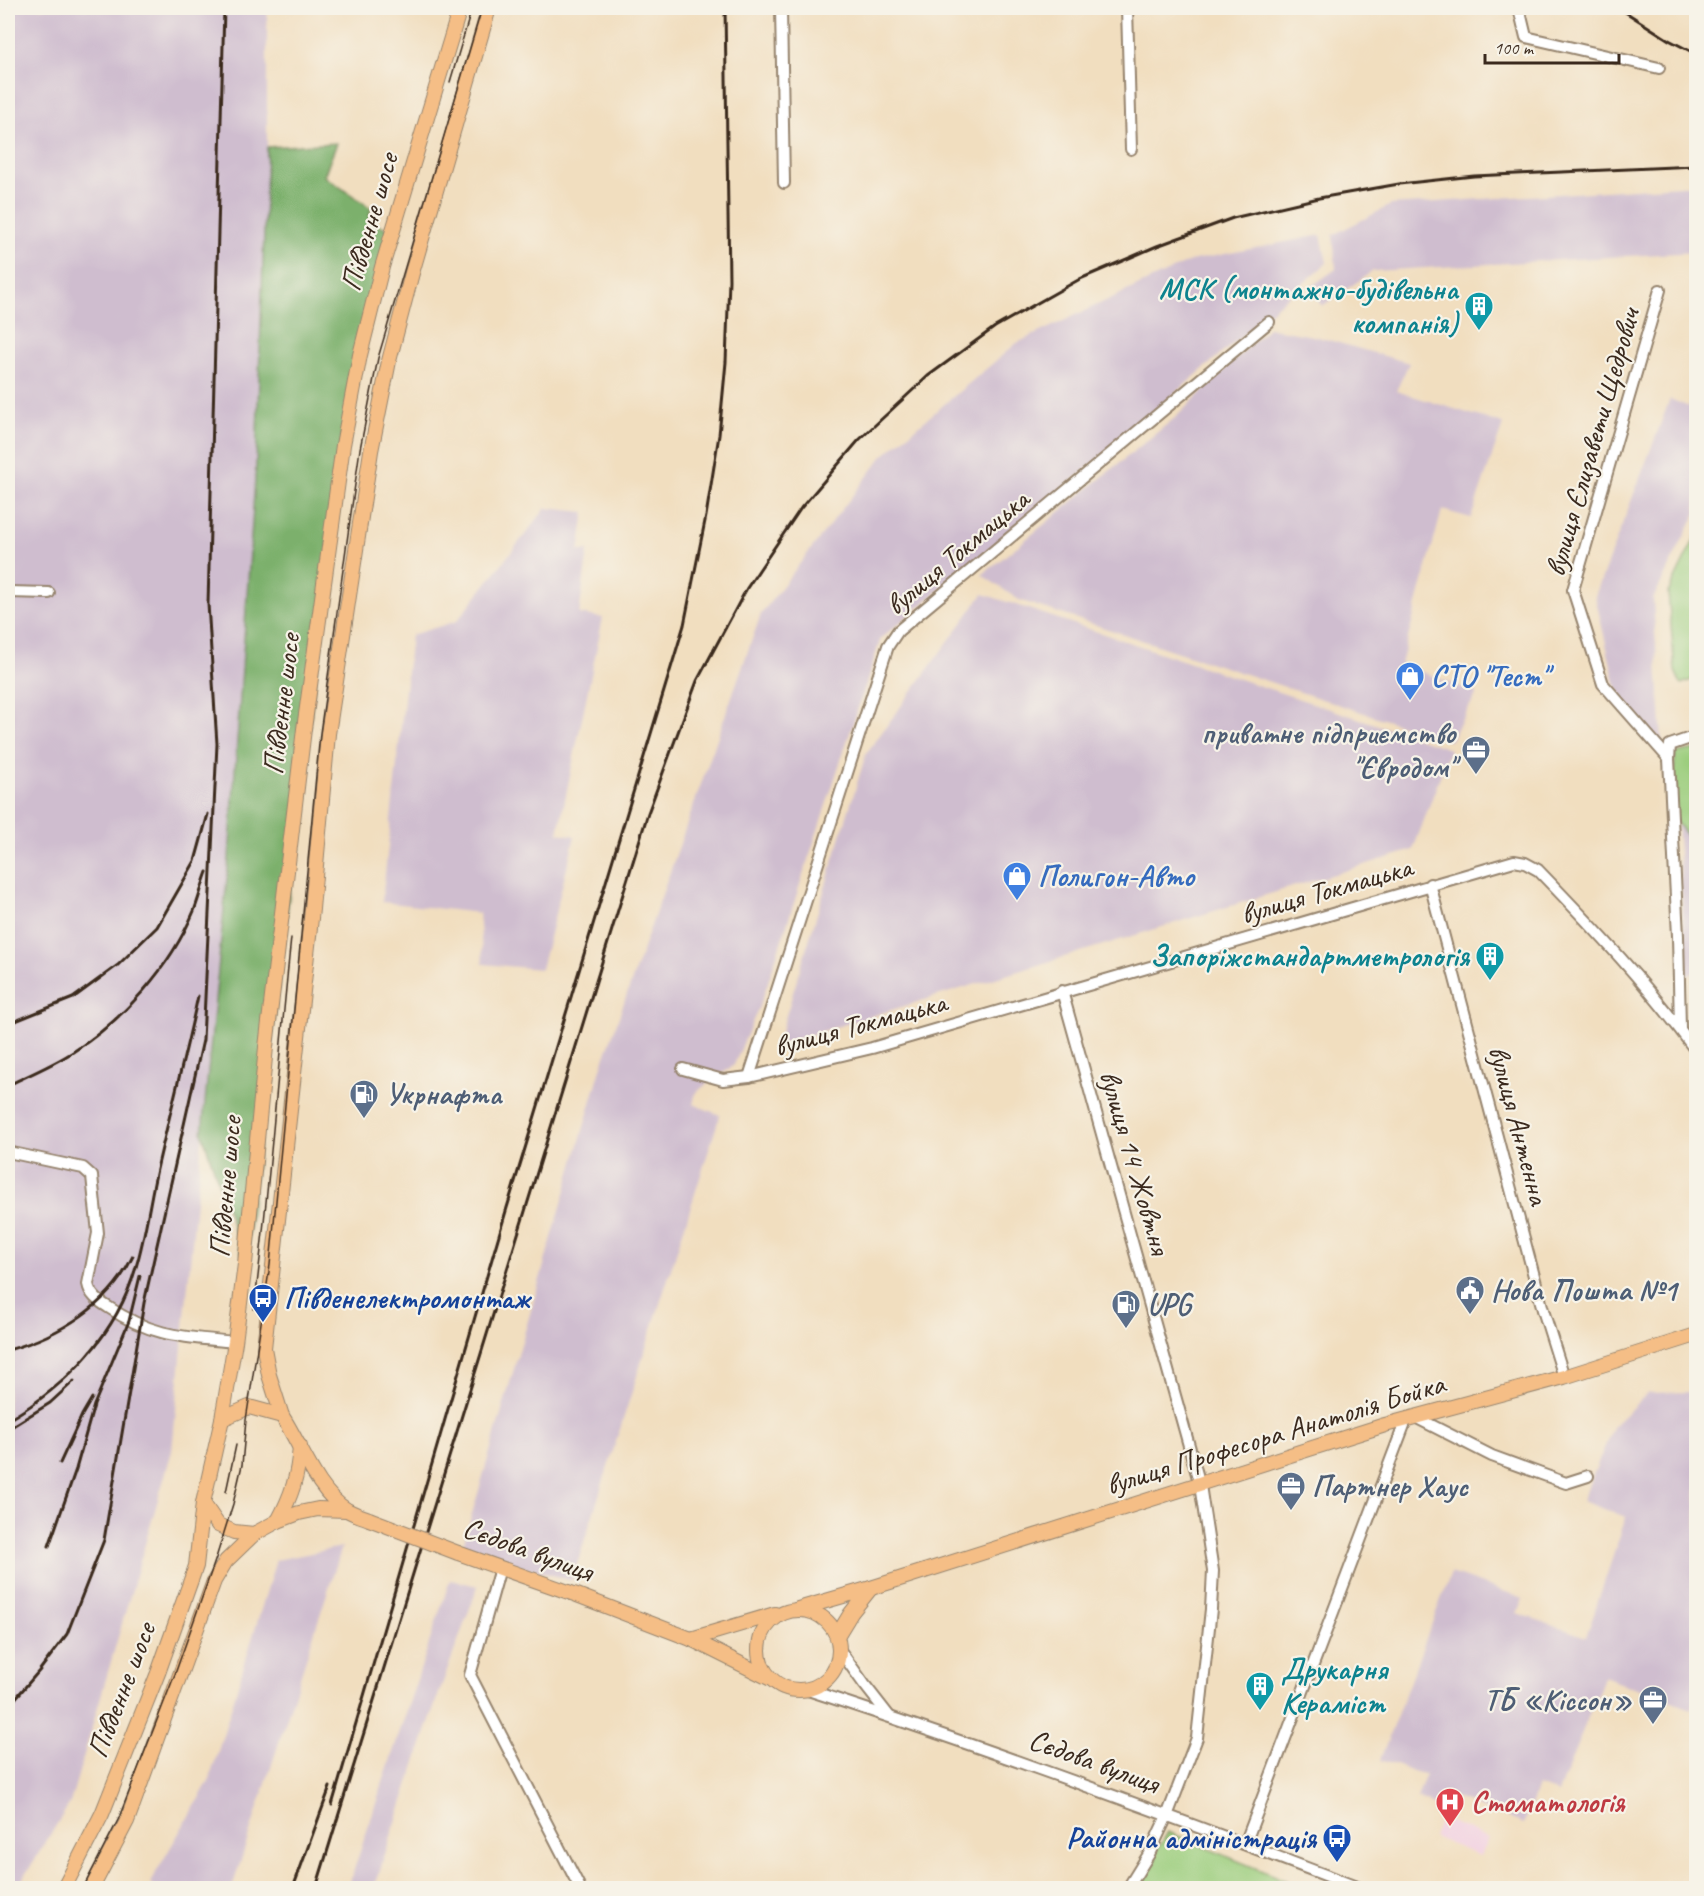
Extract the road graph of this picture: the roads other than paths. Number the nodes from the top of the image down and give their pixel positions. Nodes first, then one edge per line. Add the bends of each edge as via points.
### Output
1 (460, 8) edge
2 (489, 8) edge
3 (781, 8) edge
4 (1126, 8) edge
5 (1519, 8) edge
6 (1659, 68) dead end
7 (1131, 149) dead end
8 (784, 183) dead end
9 (1660, 290) dead end
10 (1269, 322) dead end
11 (8, 592) edge
12 (49, 593) dead end
13 (1696, 736) edge
14 (1669, 759) junction
15 (1430, 884) junction
16 (1062, 992) junction
17 (1680, 1028) junction
18 (1696, 1051) edge
19 (683, 1069) dead end
20 (749, 1077) junction
21 (8, 1152) edge
22 (1696, 1335) edge
23 (235, 1342) junction
24 (1564, 1377) junction
25 (282, 1416) junction
26 (1410, 1418) junction
27 (222, 1419) junction
28 (300, 1446) junction
29 (1588, 1476) dead end
30 (1200, 1485) junction
31 (203, 1503) junction
32 (346, 1510) junction
33 (278, 1521) junction
34 (254, 1534) junction
35 (500, 1568) junction
36 (871, 1588) junction
37 (792, 1610) junction
38 (691, 1639) junction
39 (838, 1643) junction
40 (769, 1678) junction
41 (808, 1690) junction
42 (889, 1716) junction
43 (1167, 1816) junction
44 (1245, 1844) junction
45 (64, 1888) edge
46 (92, 1888) edge
47 (580, 1888) edge
48 (1128, 1888) edge
49 (1359, 1888) edge

1 - 23 main road, Південне шосе via 382,267 343,446 267,1035
2 - 25 main road, Південне шосе via 389,361 371,451 330,722 264,1348
3 - 8 street
4 - 7 street
5 - 6 street via 1526,37
9 - 14 street, вулиця Єлизавети Щедрович via 1573,590 1603,684
10 - 20 street, вулиця Токмацька via 898,631 888,645
11 - 12 street
13 - 14 street via 1670,745
14 - 17 street
15 - 16 street, вулиця Токмацька
15 - 17 street, вулиця Токмацька via 1514,861 1538,870 1611,945
15 - 24 street, вулиця Антенна
16 - 20 street, вулиця Токмацька via 872,1048
16 - 30 street, вулиця 14 Жовтня
17 - 18 street
19 - 20 street, вулиця Токмацька via 723,1080
21 - 23 street via 83,1168 92,1176 98,1233 88,1284 89,1292 99,1301 122,1317 168,1335
22 - 24 main road, вулиця Професора Анатолія Бойка
23 - 27 main road, Південне шосе
24 - 26 main road, вулиця Професора Анатолія Бойка
25 - 27 main road via 249,1407
25 - 28 main road
26 - 29 street via 1492,1456 1566,1483
26 - 30 main road, вулиця Професора Анатолія Бойка
26 - 44 street
27 - 31 main road
28 - 32 main road, Сєдова вулиця via 315,1476
28 - 33 main road via 299,1469
30 - 36 main road, вулиця Професора Анатолія Бойка
30 - 43 street, вулиця 14 Жовтня via 1213,1570 1211,1609 1197,1738
31 - 34 main road via 218,1525
31 - 45 main road, Південне шосе via 196,1566 158,1673 102,1814
32 - 33 main road, Сєдова вулиця via 309,1511
32 - 35 main road, Сєдова вулиця, bridge
33 - 34 main road
34 - 46 main road, Південне шосе via 226,1561 213,1581 127,1821
35 - 38 main road, Сєдова вулиця
35 - 47 street via 470,1675
36 - 37 main road, вулиця Професора Анатолія Бойка
36 - 39 main road via 851,1613
37 - 38 main road
37 - 39 main road via 822,1616 831,1625
37 - 40 main road via 774,1617 760,1639 758,1653
38 - 40 main road, Сєдова вулиця
39 - 41 main road via 837,1663 831,1675
39 - 42 street
40 - 41 main road via 780,1686
41 - 42 street, Сєдова вулиця
42 - 43 street, Сєдова вулиця
43 - 44 street, Сєдова вулиця
43 - 48 street, вулиця 14 Жовтня
44 - 49 street, Сєдова вулиця

